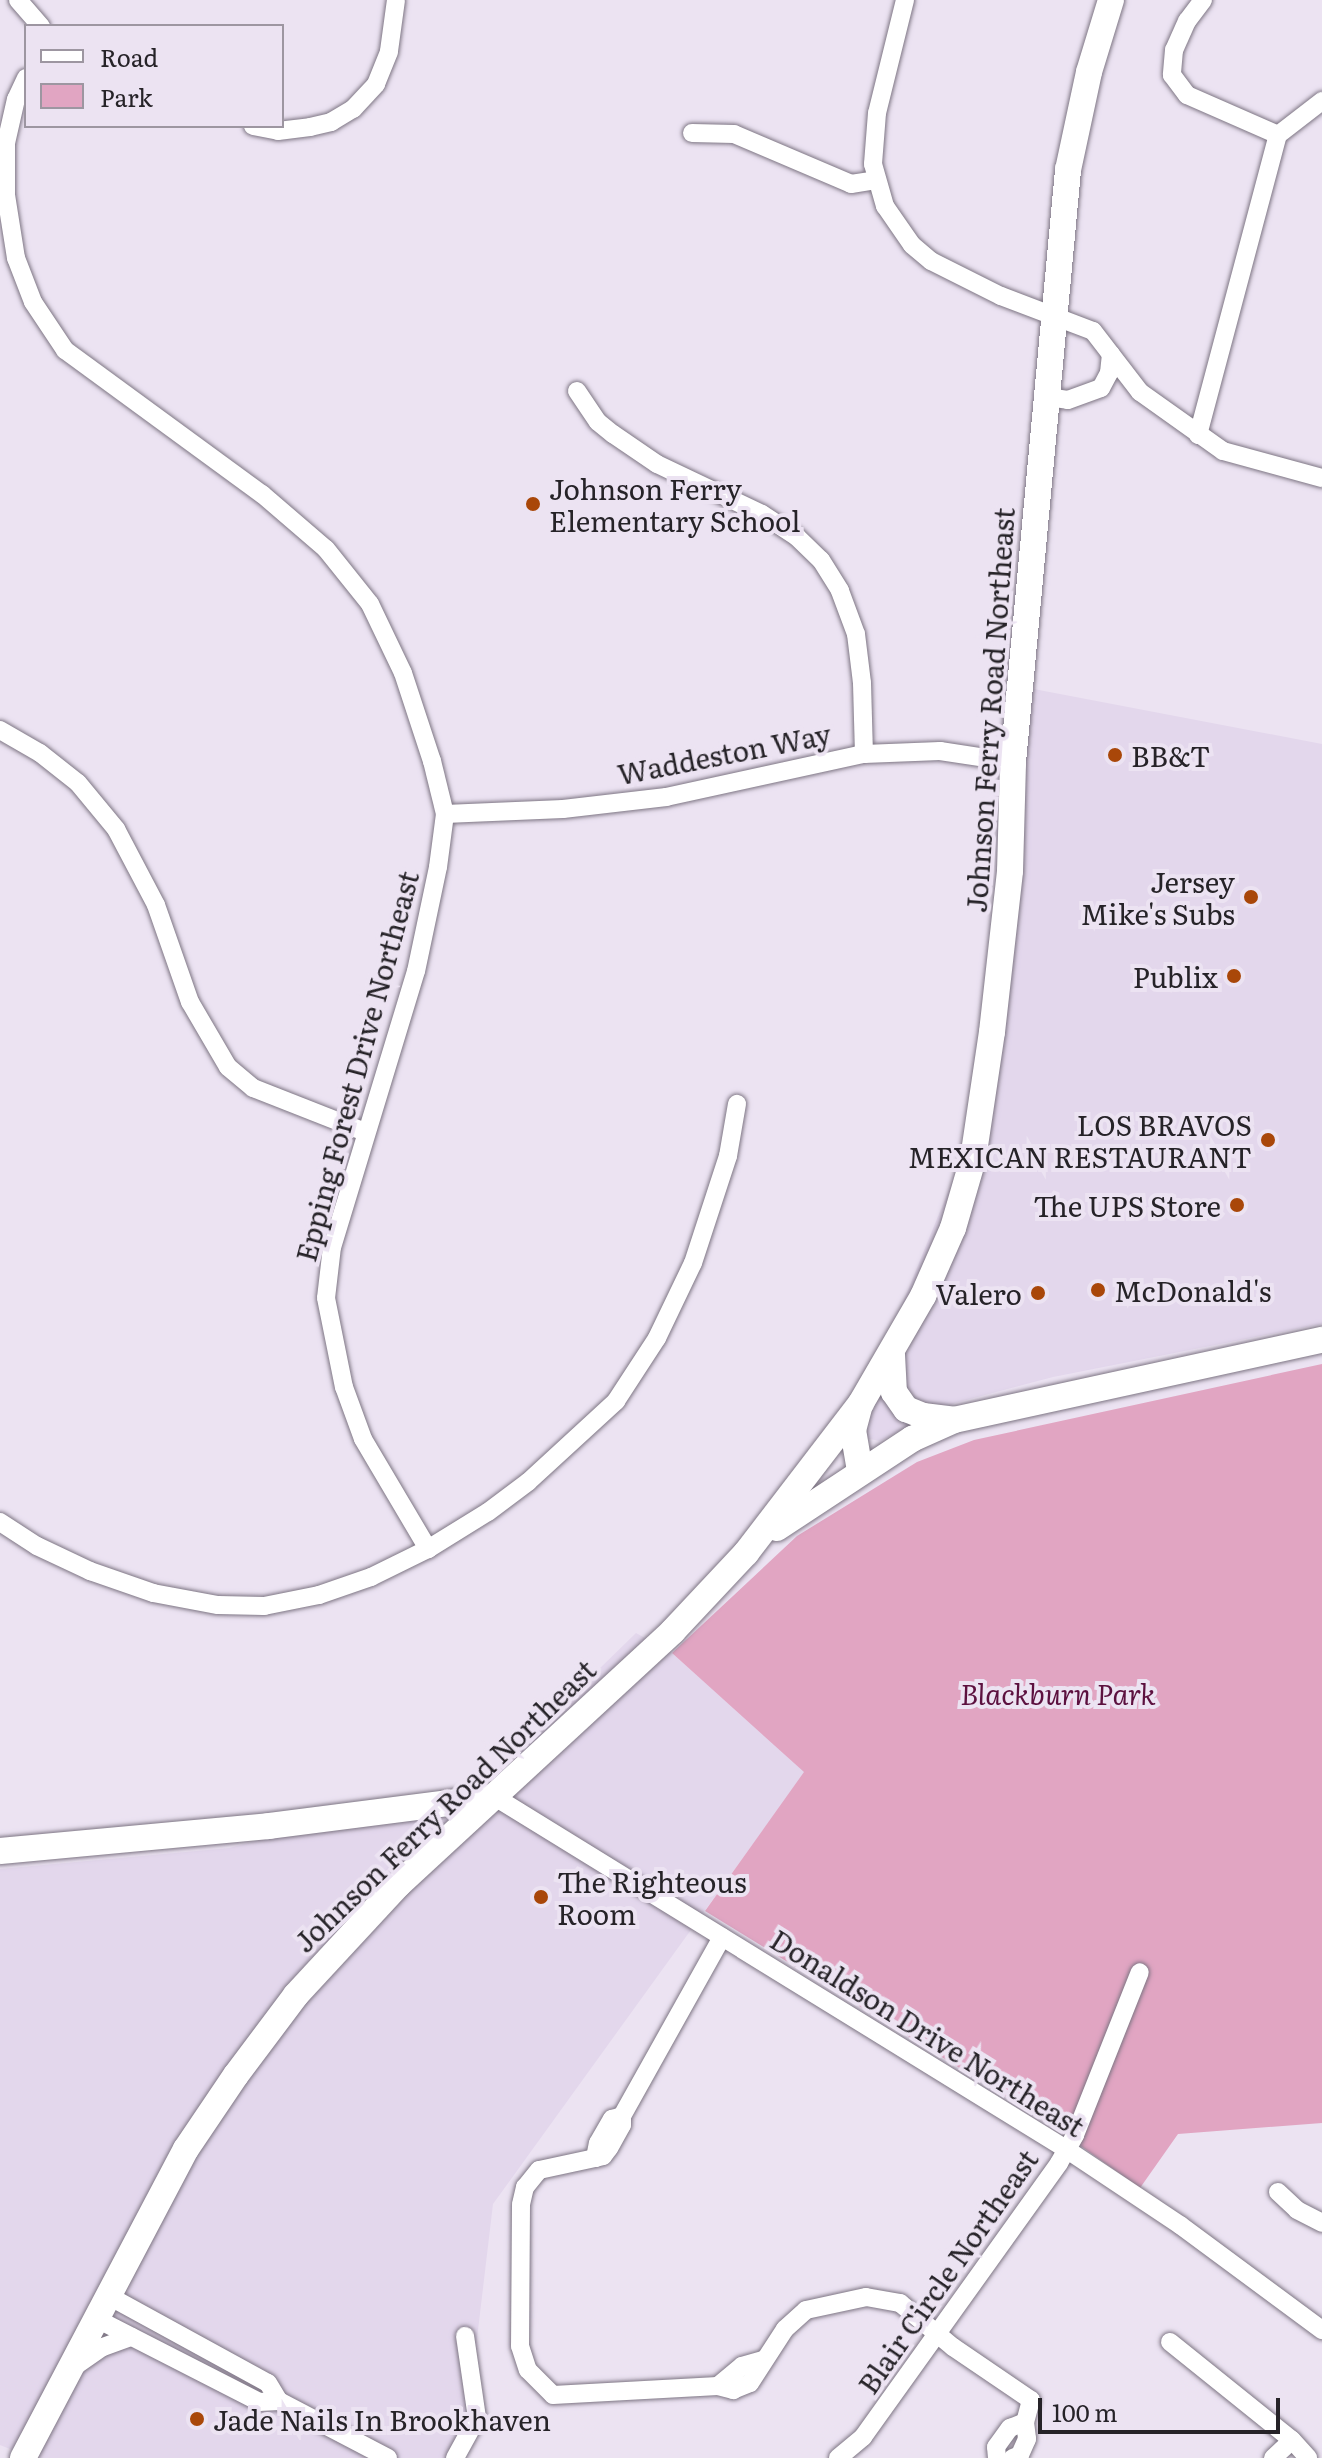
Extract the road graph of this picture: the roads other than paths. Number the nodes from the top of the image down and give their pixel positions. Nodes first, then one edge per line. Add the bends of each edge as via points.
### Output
1 (18, 0) edge
2 (396, 0) edge
3 (905, 0) edge
4 (1111, 0) edge
5 (1203, 0) edge
6 (39, 24) edge
7 (24, 82) edge
8 (1322, 101) edge
9 (263, 128) edge
10 (692, 133) dead end
11 (1278, 135) junction
12 (876, 180) junction
13 (1053, 319) junction
14 (1111, 354) junction
15 (1101, 388) junction
16 (577, 391) dead end
17 (1140, 392) junction
18 (1047, 397) junction
19 (1198, 435) junction
20 (1322, 478) edge
21 (0, 730) edge
22 (864, 754) junction
23 (1013, 762) junction
24 (445, 814) junction
25 (737, 1104) dead end
26 (365, 1132) junction
27 (1322, 1340) edge
28 (892, 1355) junction
29 (861, 1403) junction
30 (954, 1420) junction
31 (860, 1471) junction
32 (0, 1522) edge
33 (428, 1549) junction
34 (746, 1553) junction
35 (495, 1797) junction
36 (409, 1810) junction
37 (0, 1851) edge
38 (0, 1866) edge
39 (722, 1937) junction
40 (1140, 1972) dead end
41 (1066, 2149) junction
42 (1278, 2192) dead end
43 (1322, 2223) edge
44 (101, 2306) junction
45 (1321, 2329) edge
46 (937, 2333) junction
47 (465, 2336) dead end
48 (131, 2337) junction
49 (1170, 2342) dead end
50 (65, 2374) junction
51 (279, 2401) junction
52 (1025, 2422) junction
53 (1292, 2440) junction
54 (23, 2458) edge
55 (388, 2458) edge
56 (455, 2458) edge
57 (838, 2458) edge
58 (997, 2458) edge
59 (1013, 2458) edge
60 (1273, 2458) edge
61 (1308, 2458) edge

1 - 6 street
2 - 9 street via 389,51 376,84 353,109 310,127
3 - 12 street via 877,113
4 - 13 main road, Johnson Ferry Road Northeast via 1070,157
5 - 11 street via 1174,50 1172,75 1187,95
7 - 24 street, Epping Forest Drive Northeast via 6,143 6,195 16,258 33,302 65,350 292,518 326,549 361,593 403,673
8 - 11 street
10 - 12 street via 734,134 851,184
11 - 19 street
12 - 13 street via 898,227 931,261
13 - 14 street via 1093,331
13 - 18 main road, Johnson Ferry Road Northeast
14 - 15 street
14 - 17 street
15 - 17 street
15 - 18 street via 1068,400
16 - 22 street via 613,434 657,464 762,514 821,560 856,634
17 - 19 street
18 - 23 main road, Johnson Ferry Road Northeast
19 - 20 street via 1223,451
21 - 26 street via 78,783 116,829 156,905 190,1002 228,1067 253,1088
22 - 23 street, Waddeston Way via 940,751
22 - 24 street, Waddeston Way via 654,799
23 - 28 main road, Johnson Ferry Road Northeast via 1010,871 973,1159 953,1228
24 - 26 street, Epping Forest Drive Northeast via 416,971
25 - 33 street via 728,1156 693,1263 657,1338 616,1401 528,1482
26 - 33 street, Epping Forest Drive Northeast via 332,1247 326,1298 332,1342 363,1439
27 - 30 main road
28 - 29 main road, Johnson Ferry Road Northeast
28 - 30 main road via 894,1392 906,1409
29 - 31 main road via 853,1430
29 - 34 main road, Johnson Ferry Road Northeast
30 - 31 main road
31 - 34 main road
32 - 33 street via 90,1571 153,1593 218,1605 264,1606 319,1595
34 - 35 main road, Johnson Ferry Road Northeast via 673,1631
35 - 36 main road
35 - 39 street, Donaldson Drive Northeast
35 - 44 main road, Johnson Ferry Road Northeast via 398,1885 296,1995 186,2149
36 - 37 main road
36 - 38 main road via 364,1826 328,1831
39 - 41 street, Donaldson Drive Northeast
39 - 46 street via 643,2072 622,2125 594,2151 595,2158 539,2170 525,2187 520,2346 528,2370 553,2395 718,2386 742,2366 763,2360 806,2310 866,2297 900,2303
40 - 41 street, Blair Circle Northeast
41 - 45 street, Donaldson Drive Northeast
41 - 46 street, Blair Circle Northeast
42 - 43 street
44 - 48 street
44 - 50 main road, Johnson Ferry Road Northeast
44 - 51 street via 268,2383
46 - 52 street via 1031,2400
46 - 57 street, Blair Circle Northeast via 863,2437
47 - 56 street via 477,2418
48 - 50 street via 103,2347
48 - 51 street via 259,2402
49 - 53 street
50 - 54 main road, Johnson Ferry Road Northeast
51 - 55 street
52 - 58 street via 1010,2428 996,2447
52 - 59 street via 1027,2439
53 - 60 street
53 - 61 street

